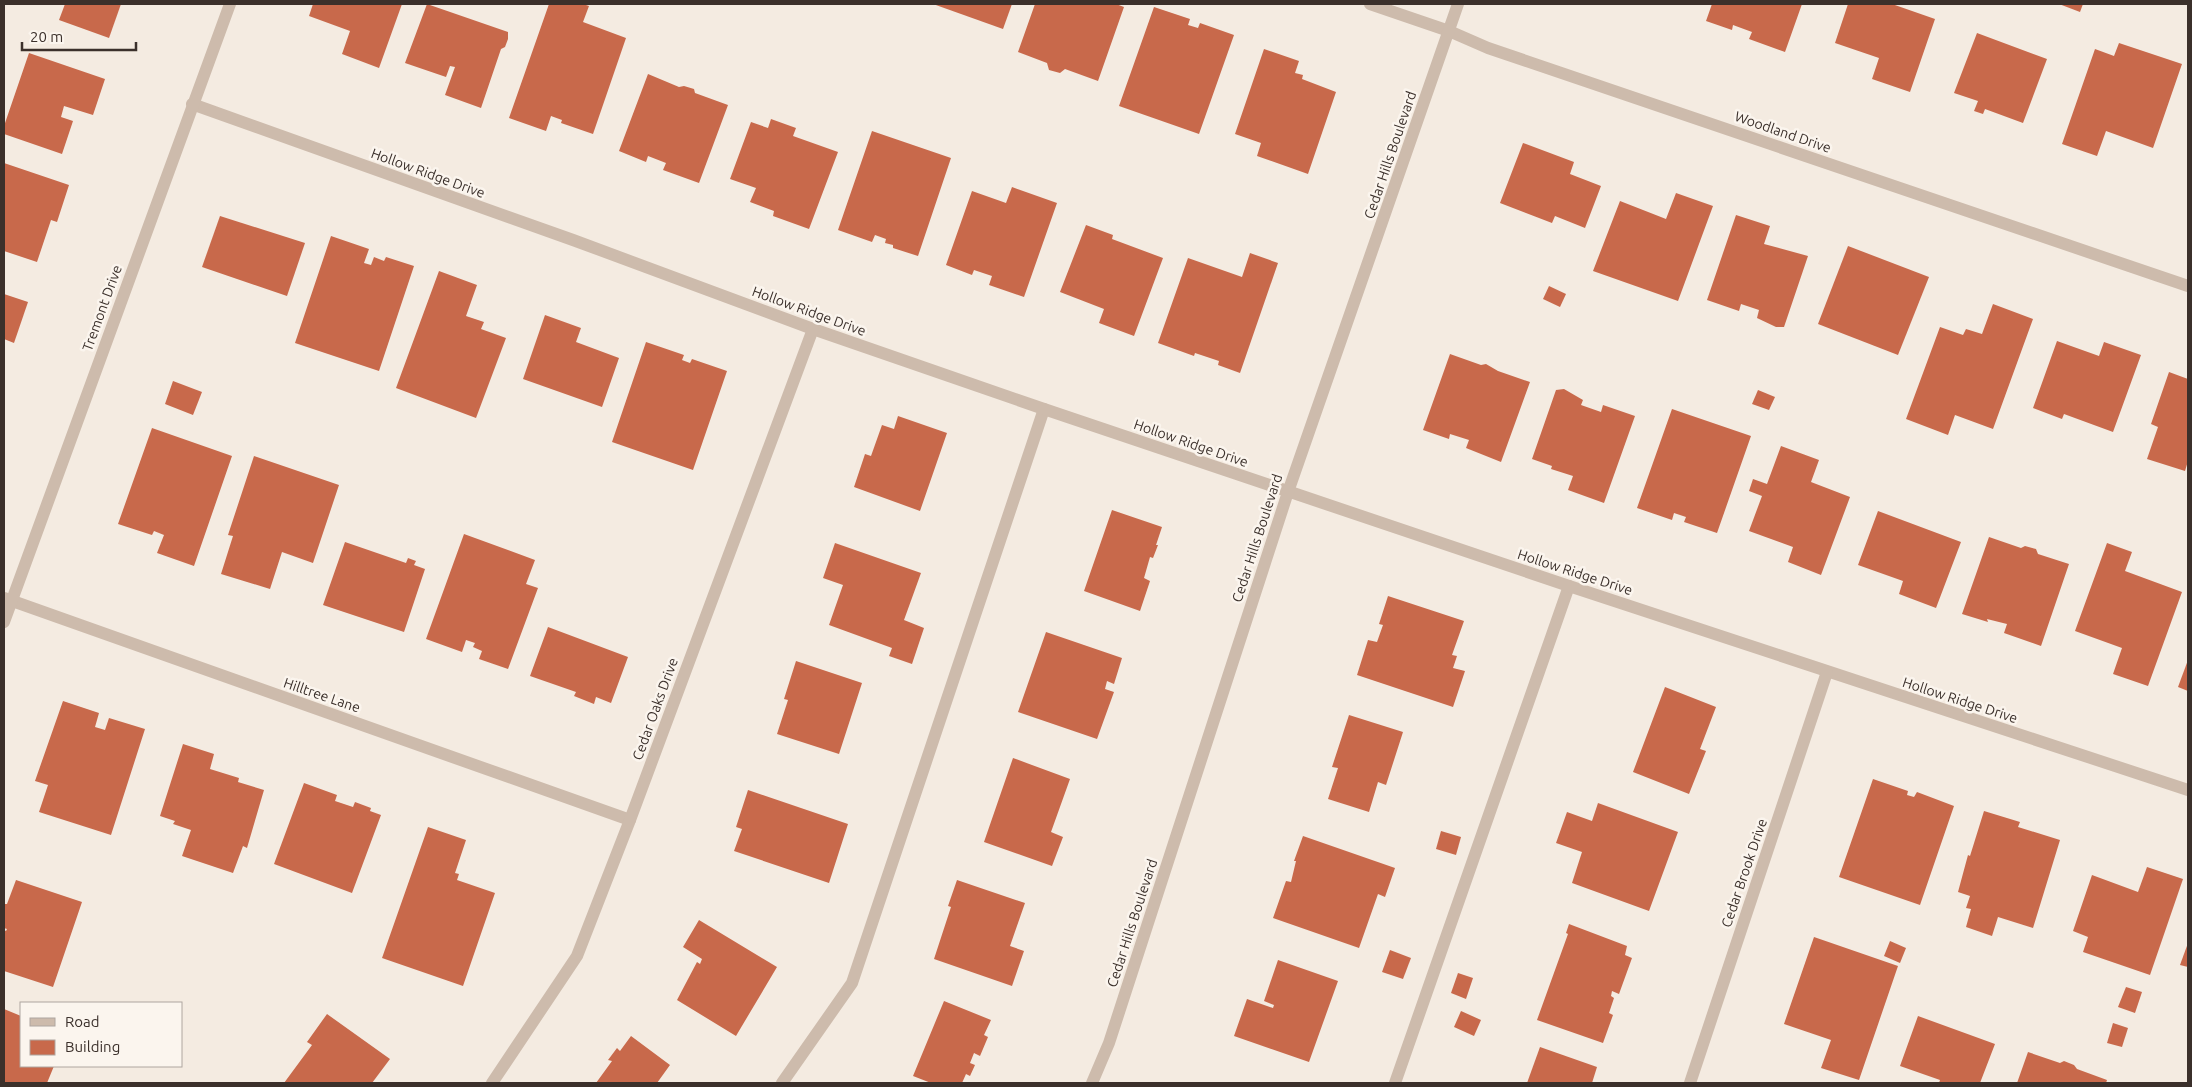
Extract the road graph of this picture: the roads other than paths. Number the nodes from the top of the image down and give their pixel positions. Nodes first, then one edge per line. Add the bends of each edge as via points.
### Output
1 (230, 4) edge
2 (1370, 4) edge
3 (1458, 4) edge
4 (1449, 31) junction
5 (192, 104) junction
6 (2188, 286) edge
7 (813, 329) junction
8 (1044, 409) junction
9 (1288, 492) junction
10 (1569, 586) junction
11 (7, 600) edge
12 (4, 622) edge
13 (1827, 672) junction
14 (2188, 790) edge
15 (630, 820) junction
16 (492, 1083) edge
17 (782, 1083) edge
18 (1092, 1083) edge
19 (1395, 1083) edge
20 (1690, 1083) edge

1 - 5 street, Tremont Drive
2 - 4 street, Woodland Drive
3 - 4 street, Cedar Hills Boulevard
4 - 6 street, Woodland Drive via 1488,48
4 - 9 street, Cedar Hills Boulevard
5 - 7 street, Hollow Ridge Drive
5 - 11 street, Tremont Drive
7 - 8 street, Hollow Ridge Drive
7 - 15 street, Cedar Oaks Drive
8 - 9 street, Hollow Ridge Drive
8 - 17 street via 852,982
9 - 10 street, Hollow Ridge Drive
9 - 18 street, Cedar Hills Boulevard via 1109,1043
10 - 13 street, Hollow Ridge Drive
10 - 19 street
11 - 12 street, Tremont Drive
11 - 15 street, Hilltree Lane
13 - 14 street, Hollow Ridge Drive
13 - 20 street, Cedar Brook Drive
15 - 16 street, Cedar Oaks Drive via 576,956

